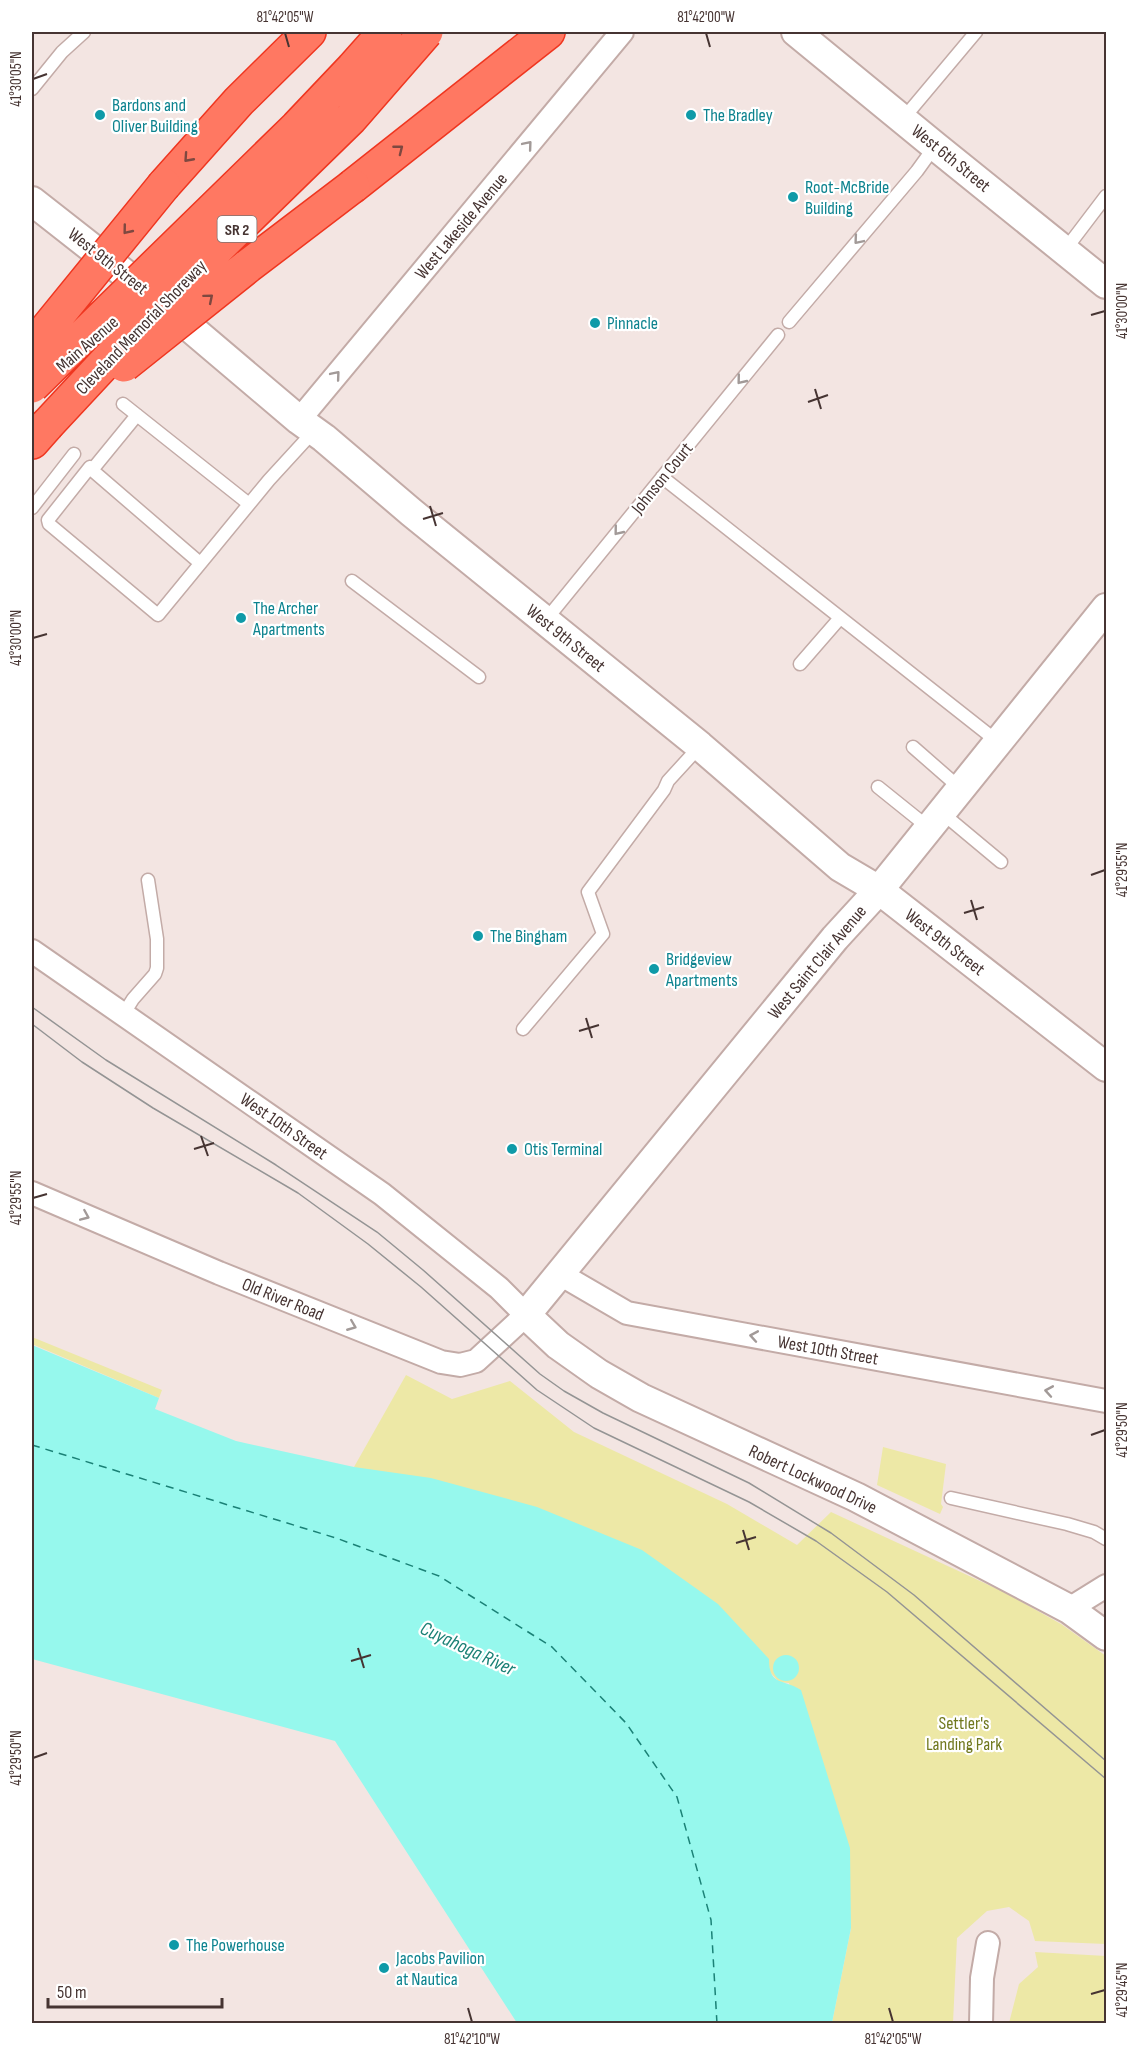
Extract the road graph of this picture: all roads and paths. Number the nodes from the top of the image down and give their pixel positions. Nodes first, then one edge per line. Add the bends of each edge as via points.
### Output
1 (84, 32) edge
2 (292, 32) edge
3 (309, 32) edge
4 (385, 32) edge
5 (410, 32) edge
6 (426, 32) edge
7 (622, 32) edge
8 (796, 32) edge
9 (976, 32) edge
10 (537, 40) edge
11 (32, 89) edge
12 (239, 101) junction
13 (903, 119) junction
14 (935, 146) junction
15 (1107, 196) edge
16 (32, 201) edge
17 (1065, 250) junction
18 (1107, 284) edge
19 (148, 292) junction
20 (789, 322) dead end
21 (778, 335) dead end
22 (32, 347) edge
23 (32, 386) edge
24 (32, 394) edge
25 (123, 404) dead end
26 (137, 415) junction
27 (306, 426) junction
28 (50, 438) edge
29 (91, 468) junction
30 (662, 477) junction
31 (249, 504) junction
32 (32, 508) edge
33 (200, 563) junction
34 (352, 581) dead end
35 (1107, 608) edge
36 (840, 618) junction
37 (545, 621) junction
38 (800, 664) dead end
39 (479, 677) dead end
40 (998, 742) junction
41 (700, 746) junction
42 (913, 747) dead end
43 (878, 787) dead end
44 (961, 789) junction
45 (935, 820) junction
46 (1001, 862) dead end
47 (148, 880) dead end
48 (879, 890) junction
49 (32, 951) edge
50 (123, 1015) junction
51 (523, 1029) dead end
52 (1107, 1067) edge
53 (32, 1193) edge
54 (560, 1274) junction
55 (526, 1315) junction
56 (1107, 1401) edge
57 (951, 1498) dead end
58 (1107, 1539) edge
59 (1107, 1586) edge
60 (1069, 1609) junction
61 (1107, 1636) edge
62 (988, 1943) dead end
63 (981, 2024) edge

1 - 11 lane
2 - 12 highway
3 - 12 highway
4 - 23 highway, Cleveland Memorial Shoreway / SR 2, bridge via 297,127
5 - 19 street via 386,51 321,124
6 - 28 highway, Cleveland Memorial Shoreway / SR 2, bridge via 351,118 157,307
27 -> 7 street, West Lakeside Avenue
8 - 13 street, West 6th Street
9 - 13 lane
28 -> 10 highway, bridge
12 -> 22 highway, bridge
13 - 14 street, West 6th Street
14 - 17 street, West 6th Street
14 -> 20 lane
15 - 17 lane
16 - 19 street, West 9th Street
17 - 18 street, West 6th Street
19 - 24 street, Main Avenue via 69,357
19 - 27 street, West 9th Street
19 - 28 street, Main Avenue via 87,364
21 -> 30 lane, Johnson Court
25 - 26 lane
26 - 29 lane
26 - 31 lane
27 - 31 lane
27 - 37 street, West 9th Street
28 - 29 lane
28 - 32 lane
29 - 33 lane
29 - 33 lane via 48,520 49,524 158,615
30 - 36 lane
30 -> 37 lane, Johnson Court
31 - 33 lane
34 - 39 lane
35 - 40 street, West Saint Clair Avenue
36 - 38 lane
36 - 40 lane
37 - 41 street, West 9th Street
40 - 44 street, West Saint Clair Avenue
41 - 48 street, West 9th Street via 840,867
41 - 51 lane via 668,781 588,892 603,934
42 - 44 lane
43 - 45 lane
44 - 45 street, West Saint Clair Avenue
45 - 46 lane
45 - 48 street, West Saint Clair Avenue
47 - 50 lane via 157,968
48 - 52 street, West 9th Street
48 - 54 street, West Saint Clair Avenue via 835,938
49 - 50 street, West 10th Street
50 - 55 street, West 10th Street via 382,1194 499,1288
53 -> 55 street, Old River Road via 441,1362 460,1365 476,1360
54 - 55 street, West Saint Clair Avenue
56 -> 54 street, West 10th Street via 627,1313
55 - 60 street, Robert Lockwood Drive via 550,1340 641,1398 856,1497
57 - 58 lane via 1067,1524
59 - 60 street
60 - 61 street, Robert Lockwood Drive
62 - 63 street

